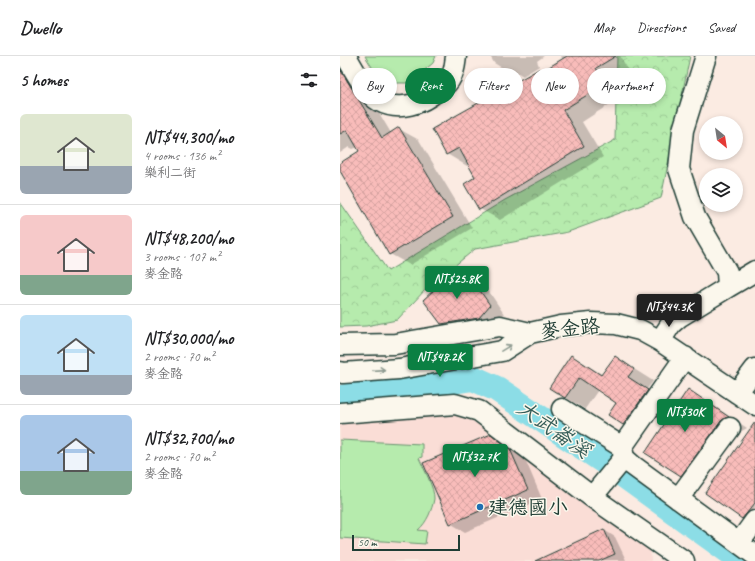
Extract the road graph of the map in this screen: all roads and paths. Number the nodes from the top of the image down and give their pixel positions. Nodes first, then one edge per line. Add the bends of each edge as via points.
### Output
1 (346, 56) edge
2 (456, 56) edge
3 (706, 56) edge
4 (755, 271) edge
5 (728, 288) junction
6 (530, 333) junction
7 (660, 341) junction
8 (340, 345) edge
9 (684, 357) junction
10 (755, 369) edge
11 (340, 372) edge
12 (737, 393) junction
13 (755, 405) edge
14 (562, 409) dead end
15 (340, 413) edge
16 (730, 428) dead end
17 (623, 452) junction
18 (592, 497) junction
19 (678, 499) junction
20 (755, 521) edge
21 (738, 544) junction
22 (755, 555) edge
23 (684, 561) edge

1 - 2 street via 370,94 391,106 404,106 430,97 451,78
3 - 5 street via 683,130 679,169 695,217 727,272
4 - 5 street
5 - 7 street via 679,317
6 - 7 street, 麥金路 via 561,326 616,324 640,330
6 - 8 street, 麥金路 via 500,326 395,344
11 -> 6 street, 麥金路 via 399,369 502,351
7 - 9 street, 麥金路
9 - 12 street, 麥金路
9 - 17 street
10 - 12 street
12 - 13 street, 麥金路
14 - 17 street
15 - 18 street via 455,404 479,411
16 - 19 street
17 - 18 street
17 - 19 street
18 - 23 street
19 - 21 street
20 - 21 street
21 - 22 street

